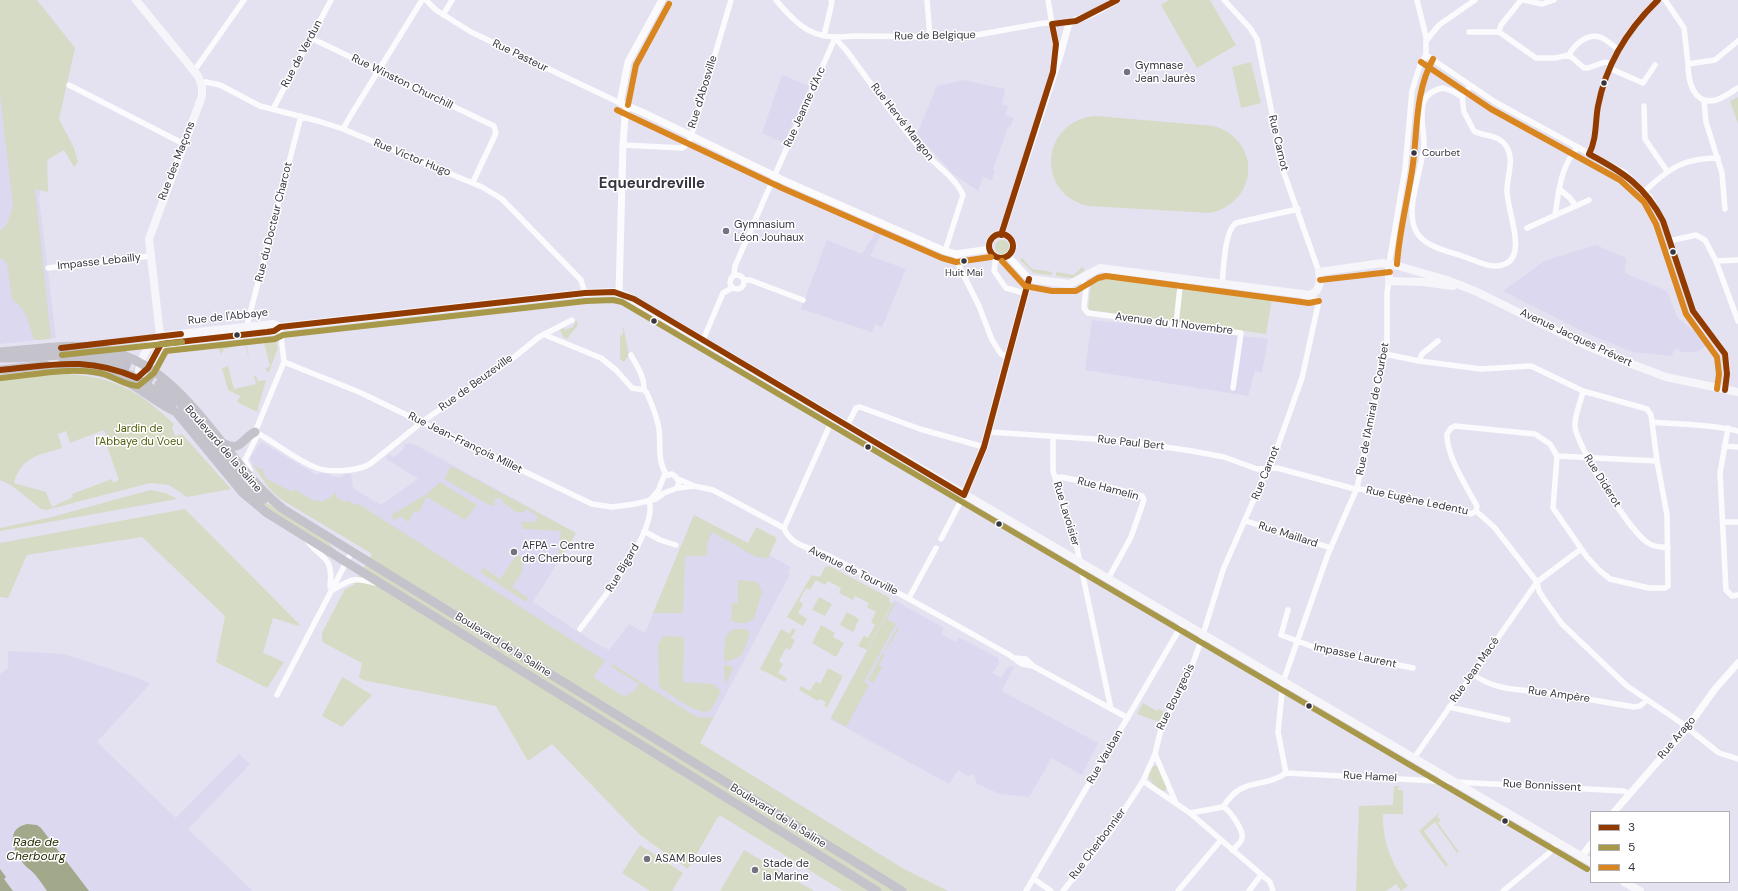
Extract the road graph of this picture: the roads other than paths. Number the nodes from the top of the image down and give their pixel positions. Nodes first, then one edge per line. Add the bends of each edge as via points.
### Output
1 (136, 0) edge
2 (244, 0) edge
3 (331, 0) edge
4 (422, 0) edge
5 (426, 0) edge
6 (452, 0) edge
7 (662, 0) edge
8 (731, 0) edge
9 (776, 0) edge
10 (831, 0) edge
11 (927, 0) edge
12 (1048, 0) edge
13 (1117, 0) edge
14 (1224, 0) edge
15 (1417, 0) edge
16 (1475, 0) edge
17 (1520, 0) edge
18 (1524, 0) edge
19 (1554, 0) edge
20 (1658, 0) edge
21 (1665, 0) edge
22 (443, 15) junction
23 (1069, 23) junction
24 (1052, 24) junction
25 (1469, 32) dead end
26 (1499, 32) junction
27 (824, 36) junction
28 (930, 37) junction
29 (311, 38) junction
30 (835, 38) junction
31 (1426, 41) junction
32 (1738, 41) edge
33 (1619, 50) junction
34 (1426, 55) junction
35 (1569, 55) junction
36 (1688, 64) junction
37 (1655, 65) dead end
38 (1610, 66) junction
39 (194, 71) junction
40 (378, 71) junction
41 (1053, 72) junction
42 (201, 82) junction
43 (69, 85) dead end
44 (1470, 86) junction
45 (1738, 88) edge
46 (1462, 98) junction
47 (1704, 100) junction
48 (620, 104) junction
49 (1644, 106) dead end
50 (627, 107) junction
51 (273, 109) junction
52 (301, 116) junction
53 (343, 129) junction
54 (690, 135) junction
55 (184, 144) junction
56 (623, 145) junction
57 (1578, 147) junction
58 (1589, 154) junction
59 (1718, 158) junction
60 (1667, 170) junction
61 (775, 176) junction
62 (473, 182) junction
63 (1559, 189) junction
64 (1645, 191) junction
65 (1589, 200) dead end
66 (1576, 206) junction
67 (1298, 209) junction
68 (1725, 209) dead end
69 (1555, 216) junction
70 (1527, 228) dead end
71 (1001, 235) junction
72 (1669, 241) junction
73 (990, 249) junction
74 (945, 251) junction
75 (956, 254) junction
76 (150, 256) junction
77 (1008, 256) junction
78 (996, 257) junction
79 (1738, 260) edge
80 (1716, 261) junction
81 (1389, 264) junction
82 (48, 268) dead end
83 (1319, 272) junction
84 (734, 275) junction
85 (1082, 278) junction
86 (1181, 278) junction
87 (1029, 279) junction
88 (744, 280) junction
89 (1389, 280) junction
90 (1222, 283) junction
91 (1464, 287) junction
92 (732, 288) junction
93 (585, 293) junction
94 (619, 293) junction
95 (1024, 294) junction
96 (1303, 294) junction
97 (803, 300) dead end
98 (572, 320) dead end
99 (1738, 321) edge
100 (1176, 324) junction
101 (248, 327) junction
102 (280, 327) junction
103 (545, 335) junction
104 (160, 340) junction
105 (703, 340) junction
106 (1438, 341) dead end
107 (0, 352) edge
108 (1385, 354) junction
109 (631, 355) dead end
110 (1008, 357) junction
111 (0, 358) edge
112 (1419, 361) junction
113 (140, 362) junction
114 (284, 362) junction
115 (122, 363) tunnel mouth
116 (40, 366) junction
117 (148, 368) junction
118 (0, 370) edge
119 (137, 378) junction
120 (159, 384) tunnel mouth
121 (1234, 388) dead end
122 (644, 390) junction
123 (1725, 390) junction
124 (1583, 391) junction
125 (1738, 392) edge
126 (176, 412) junction
127 (833, 418) junction
128 (422, 422) junction
129 (1652, 422) junction
130 (847, 426) junction
131 (1728, 428) junction
132 (206, 429) junction
133 (1738, 430) edge
134 (255, 432) junction
135 (988, 432) junction
136 (1053, 437) junction
137 (222, 442) junction
138 (1724, 446) junction
139 (984, 447) junction
140 (1738, 447) edge
141 (1557, 456) junction
142 (1587, 457) junction
143 (1657, 461) junction
144 (1270, 468) junction
145 (666, 474) junction
146 (1055, 478) junction
147 (678, 479) junction
148 (660, 482) junction
149 (694, 486) junction
150 (677, 488) junction
151 (1357, 488) junction
152 (263, 492) junction
153 (668, 492) junction
154 (964, 495) junction
155 (649, 501) junction
156 (283, 509) junction
157 (1476, 511) junction
158 (1246, 521) junction
159 (1723, 522) junction
160 (1738, 522) edge
161 (784, 528) junction
162 (644, 531) junction
163 (304, 536) junction
164 (941, 539) dead end
165 (676, 545) dead end
166 (936, 548) dead end
167 (1331, 548) junction
168 (1668, 548) junction
169 (1582, 549) junction
170 (352, 551) junction
171 (347, 563) junction
172 (1081, 563) junction
173 (1108, 579) junction
174 (1537, 582) junction
175 (383, 585) junction
176 (333, 590) junction
177 (1738, 595) edge
178 (909, 598) junction
179 (1288, 610) dead end
180 (1183, 623) junction
181 (580, 629) dead end
182 (1203, 635) junction
183 (1298, 642) junction
184 (1738, 663) edge
185 (1413, 668) dead end
186 (1473, 674) junction
187 (1283, 682) junction
188 (277, 695) dead end
189 (1647, 700) junction
190 (1449, 707) junction
191 (1111, 709) junction
192 (1128, 718) junction
193 (1508, 720) dead end
194 (1687, 728) junction
195 (1155, 754) junction
196 (1414, 758) junction
197 (1738, 759) edge
198 (1286, 773) junction
199 (1143, 781) junction
200 (1454, 782) junction
201 (1629, 794) junction
202 (1177, 804) junction
203 (1223, 807) junction
204 (1615, 811) edge
205 (1190, 812) junction
206 (1221, 840) junction
207 (1557, 843) junction
208 (1590, 845) edge
209 (1232, 850) junction
210 (1581, 857) junction
211 (1590, 862) edge
212 (1261, 875) junction
213 (1034, 879) junction
214 (888, 883) junction
215 (1626, 883) edge
216 (877, 891) edge
217 (902, 891) edge
218 (908, 891) edge
219 (1026, 891) edge
220 (1051, 891) edge
221 (1063, 891) edge
222 (1178, 891) edge
223 (1249, 891) edge
224 (1273, 891) edge
225 (1503, 891) edge
226 (1640, 891) edge

1 - 39 main road
2 - 39 street
3 - 29 street, Rue de Verdun
4 - 40 street
5 - 22 street, Rue Pasteur
6 - 22 street
7 - 48 street via 628,62
8 - 54 street, Rue d'Abosville
9 - 27 street, Rue de Belgique via 796,23
10 - 27 street
11 - 28 street
12 - 24 street
13 - 23 street
14 - 67 street, Rue Carnot via 1257,39 1284,173
15 - 31 street
16 - 31 street via 1439,25
17 - 26 street via 1501,25
18 - 19 street via 1542,4
20 - 33 street via 1638,21
21 - 36 street via 1684,28
22 - 48 street, Rue Pasteur via 471,32
23 - 24 street, Rue de Belgique
23 - 41 street
24 - 28 street, Rue de Belgique via 1044,23 965,37
24 - 41 street via 1056,44
25 - 26 street
26 - 35 street via 1536,58
27 - 30 street, Rue de Belgique
28 - 30 street, Rue de Belgique
29 - 40 street, Rue Winston Churchill
29 - 51 street, Rue de Verdun
30 - 61 street, Rue Jeanne d'Arc
30 - 74 street, Rue Hervé Mangon via 918,146 958,185 963,195
31 - 34 street
32 - 36 street via 1715,60
33 - 35 street via 1596,36 1574,46
33 - 38 street
34 - 44 street
34 - 81 street, Rue de l'Amiral de Courbet via 1412,91 1405,169
35 - 38 street via 1584,68 1605,62
36 - 47 street via 1691,87 1699,98
37 - 38 street via 1643,83
38 - 58 street via 1600,96 1593,145
39 - 42 main road
40 - 53 street
40 - 62 street, Rue Winston Churchill via 494,126 496,133
41 - 71 street
42 - 51 street, Rue Victor Hugo via 220,85 260,106
42 - 55 main road, Rue des Maçons via 202,96
43 - 55 street
44 - 46 street
44 - 57 street via 1522,118
45 - 47 street via 1717,100
46 - 46 street via 1443,88 1431,92 1424,102 1424,144 1412,210 1413,225 1417,234 1432,246 1490,266 1499,266 1509,262 1514,254 1514,223 1507,191 1509,151 1502,141 1478,133 1472,128
47 - 59 street via 1706,122
48 - 50 street
49 - 60 street via 1645,139
50 - 54 street
50 - 56 street
51 - 52 street, Rue Victor Hugo
52 - 53 street, Rue Victor Hugo
52 - 101 street, Rue du Docteur Charcot
53 - 62 street, Rue Victor Hugo
54 - 56 street, Rue d'Abosville via 689,143 682,148
54 - 61 street
55 - 76 main road, Rue des Maçons via 151,230
56 - 94 street
57 - 58 street
57 - 63 street via 1569,156
58 - 64 street via 1625,173
59 - 60 street via 1691,160
59 - 68 street
60 - 64 street
61 - 74 street
61 - 84 street, Rue Jeanne d'Arc via 735,266
62 - 93 street, Rue Victor Hugo via 502,199 581,280
63 - 66 street
63 - 69 street
64 - 72 street via 1657,208
65 - 66 street
66 - 69 street
67 - 83 street, Rue Carnot
67 - 90 street via 1232,226 1228,235
69 - 70 street
71 - 73 street via 992,239
71 - 77 street via 1011,241 1012,249
72 - 80 street via 1696,235 1706,240
72 - 123 street via 1698,320 1726,354 1728,367
73 - 75 street
73 - 78 street
74 - 75 street
75 - 110 street via 959,266 980,306 992,340 1001,354
76 - 82 street, Impasse Lebailly
76 - 104 main road, Rue des Maçons
77 - 78 street
77 - 87 street
78 - 95 street via 994,271 1006,288
79 - 80 street
80 - 99 street
81 - 83 main road
81 - 89 main road, Rue de l'Amiral de Courbet
81 - 91 main road
83 - 96 main road, Rue Carnot via 1320,282 1316,292 1310,295
84 - 88 street via 741,276
84 - 92 street via 730,281
85 - 86 main road via 1100,268
85 - 87 main road via 1067,285
85 - 100 street, Avenue du 11 Novembre via 1086,288 1084,308 1088,313
86 - 90 main road
86 - 100 street
87 - 95 main road
88 - 92 street via 741,289
88 - 97 street
89 - 91 main road
89 - 108 street, Rue de l'Amiral de Courbet
90 - 96 main road
91 - 123 main road, Avenue Jacques Prévert via 1587,346 1634,365 1666,377
92 - 105 street via 724,293
93 - 94 main road
93 - 102 main road
94 - 105 main road via 629,296
95 - 110 main road
96 - 144 street, Rue Carnot via 1305,298 1317,300 1318,305 1302,378
98 - 103 street, Rue de Beuzeville
100 - 121 street, Avenue du 11 Novembre via 1241,333
101 - 102 main road, Rue de l'Abbaye via 273,324
101 - 104 main road, Rue de l'Abbaye
102 - 104 main road, Rue de l'Abbaye via 274,331
102 - 114 street
103 - 122 street via 598,356 616,370 632,388
103 - 128 street, Rue de Beuzeville
104 - 113 main road via 148,346
104 - 117 main road
105 - 127 main road
106 - 112 street via 1422,354
107 - 113 main road via 97,348
108 - 112 street
108 - 151 street, Rue de l'Amiral de Courbet
109 - 122 street via 645,384
110 - 135 main road
111 - 115 main road via 87,355
112 - 124 street via 1481,369 1531,366
113 - 117 main road
113 - 119 main road
114 - 128 street, Rue Jean-François Millet via 359,392
114 - 134 street
116 - 118 main road
116 - 119 main road via 64,362 87,363 106,366
116 - 126 main road, Boulevard de la Saline via 95,371 122,380
117 - 119 main road
117 - 132 main road, Boulevard de la Saline via 175,388
119 - 126 main road via 159,394
120 - 132 main road, Boulevard de la Saline
122 - 145 street via 657,418 660,463
123 - 125 main road, Avenue Jacques Prévert
124 - 129 street via 1647,409
124 - 142 street, Rue Diderot via 1576,428
126 - 163 main road, Boulevard de la Saline via 242,492 259,508
127 - 130 main road
127 - 161 street
128 - 134 street, Rue de Beuzeville via 370,464 353,470 316,467
128 - 155 street, Rue Jean-François Millet via 592,504 612,507
129 - 131 street
129 - 143 street
130 - 139 street via 856,408 860,406 920,429
130 - 154 main road
131 - 133 street
131 - 138 street
132 - 137 main road, Boulevard de la Saline
132 - 156 main road, Boulevard de la Saline via 250,488 269,503
134 - 137 main road via 234,448
134 - 152 street via 256,438 245,463
135 - 136 street, Rue Paul Bert
135 - 139 main road
136 - 144 street, Rue Paul Bert via 1124,441 1224,457 1257,469
136 - 146 street, Rue Lavoisier via 1052,467
137 - 152 main road, Boulevard de la Saline
138 - 140 street
138 - 159 street via 1720,473
139 - 154 main road
141 - 142 street
141 - 157 street via 1550,444 1535,434 1460,426 1451,428 1447,434 1448,444 1477,506
141 - 169 street via 1553,508
142 - 143 street
142 - 168 street, Rue Diderot via 1636,532 1651,544
143 - 168 street via 1667,515
144 - 151 street, Rue Eugène Ledentu
144 - 158 street, Rue Carnot via 1264,476
145 - 147 street via 674,475
145 - 148 street
146 - 172 street, Rue Lavoisier
146 - 173 street, Rue Hamelin via 1105,486 1142,496 1144,500 1131,537
147 - 149 street, Avenue de Tourville
147 - 150 street
148 - 153 street via 661,487
148 - 155 street via 658,491
149 - 150 street, Avenue de Tourville
149 - 161 street, Avenue de Tourville via 713,490
150 - 153 street
151 - 157 street, Rue Eugène Ledentu via 1471,514
151 - 167 street, Rue de l'Amiral de Courbet
152 - 156 main road, Boulevard de la Saline
153 - 155 street, Rue Jean-François Millet
154 - 164 street
154 - 172 main road
155 - 162 street, Rue Bigard via 651,514
156 - 170 main road, Boulevard de la Saline
157 - 174 street, Rue Eugène Ledentu via 1494,527
158 - 167 street, Rue Maillard
158 - 182 street, Rue Carnot via 1219,581
159 - 160 street
159 - 177 street via 1726,590 1732,596
161 - 178 street, Avenue de Tourville via 789,538 804,547 824,554
162 - 165 street
162 - 181 street, Rue Bigard via 614,585
163 - 171 main road, Boulevard de la Saline
163 - 176 street via 312,548 328,562 330,586
166 - 178 street
167 - 183 street, Rue de l'Amiral de Courbet
168 - 169 street via 1668,586 1661,589 1610,579
169 - 174 street, Rue Jean Macé
170 - 171 street
170 - 214 main road, Boulevard de la Saline
171 - 175 main road, Boulevard de la Saline
171 - 176 street
172 - 173 main road
172 - 191 street, Rue Lavoisier
173 - 180 main road
174 - 186 street, Rue Jean Macé
174 - 189 street, Rue Eugène Ledentu via 1539,591 1562,624 1627,686
175 - 176 street via 349,580
175 - 216 main road, Boulevard de la Saline
176 - 188 street
178 - 191 street, Avenue de Tourville via 1015,658 1026,659 1033,666
179 - 183 street, Impasse Laurent via 1281,635
180 - 182 main road
180 - 192 street, Rue Vauban
182 - 187 main road
182 - 195 street, Rue Bourgeois via 1186,682 1162,725
183 - 185 street, Impasse Laurent via 1326,651
183 - 187 street, Rue de l'Amiral de Courbet
184 - 194 street, Rue Arago via 1715,689
186 - 189 street, Rue Ampère via 1489,684 1634,707
186 - 190 street, Rue Jean Macé
187 - 196 main road
187 - 198 street, Rue de l'Amiral de Courbet via 1278,732
189 - 194 street, Rue Eugène Ledentu
190 - 193 street
190 - 196 street, Rue Jean Macé
191 - 192 street, Avenue de Tourville
192 - 213 street, Rue Vauban
194 - 197 street, Rue Eugène Ledentu via 1719,753
194 - 201 street, Rue Arago
195 - 199 street, Rue Cherbonnier
195 - 202 street
196 - 200 main road
198 - 200 street, Rue Hamel
198 - 203 street via 1278,778 1238,789
199 - 202 street
199 - 221 street, Rue Cherbonnier via 1110,832
200 - 201 street, Rue Bonnissent via 1624,790
200 - 207 main road
201 - 204 street, Rue Arago
202 - 205 street
203 - 205 street
203 - 209 street via 1230,812 1242,834 1241,841
205 - 206 street
206 - 209 street
206 - 222 street
207 - 210 main road
207 - 225 street via 1549,853
208 - 210 street
209 - 212 street
210 - 211 main road
212 - 223 street
212 - 224 street via 1270,882
213 - 219 street, Rue Vauban
213 - 220 street
214 - 217 main road, Boulevard de la Saline
214 - 218 street
215 - 226 main road

